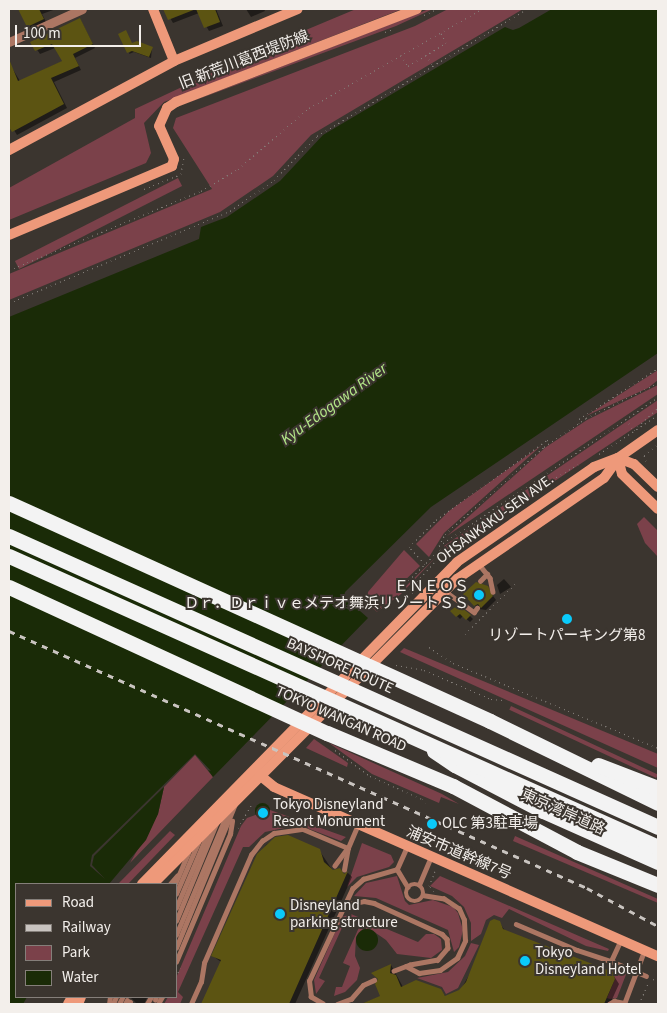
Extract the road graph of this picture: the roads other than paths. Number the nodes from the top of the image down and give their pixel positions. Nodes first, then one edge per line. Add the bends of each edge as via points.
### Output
1 (82, 9) edge
2 (153, 9) edge
3 (298, 9) edge
4 (419, 13) edge
5 (9, 42) edge
6 (174, 61) junction
7 (9, 150) edge
8 (9, 235) edge
9 (658, 430) edge
10 (618, 458) junction
11 (658, 487) edge
12 (9, 503) edge
13 (658, 509) edge
14 (9, 536) edge
15 (9, 556) edge
16 (478, 562) junction
17 (488, 576) junction
18 (482, 582) dead end
19 (9, 587) edge
20 (492, 589) dead end
21 (445, 591) junction
22 (474, 607) dead end
23 (422, 742) junction
24 (253, 768) junction
25 (260, 777) junction
26 (454, 786) junction
27 (658, 793) edge
28 (233, 802) junction
29 (220, 816) junction
30 (232, 817) junction
31 (211, 824) junction
32 (358, 825) junction
33 (658, 827) edge
34 (201, 835) junction
35 (192, 846) junction
36 (407, 847) junction
37 (658, 847) edge
38 (348, 848) junction
39 (431, 857) junction
40 (658, 862) edge
41 (335, 866) dead end
42 (397, 869) junction
43 (344, 870) dead end
44 (658, 872) edge
45 (180, 874) junction
46 (143, 883) edge
47 (154, 883) edge
48 (171, 883) edge
49 (176, 883) edge
50 (419, 885) junction
51 (658, 885) edge
52 (408, 887) junction
53 (178, 889) edge
54 (424, 896) junction
55 (178, 903) edge
56 (344, 905) junction
57 (178, 915) edge
58 (516, 924) dead end
59 (178, 930) edge
60 (622, 939) junction
61 (178, 943) edge
62 (644, 950) junction
63 (658, 956) edge
64 (178, 957) edge
65 (611, 961) junction
66 (406, 966) junction
67 (394, 971) dead end
68 (635, 971) junction
69 (646, 976) dead end
70 (374, 980) dead end
71 (155, 999) edge
72 (125, 1001) edge
73 (111, 1004) edge
74 (119, 1004) edge
75 (147, 1004) edge
76 (191, 1004) edge
77 (323, 1004) edge
78 (337, 1004) edge
79 (609, 1004) edge
80 (624, 1004) edge

1 - 5 street
2 - 6 street
3 - 6 street
4 - 8 street, 旧 新荒川葛西堤防線 via 176,102 167,108 159,126 174,159 172,166
6 - 7 street
9 - 10 street, OHSANKAKU-SEN AVE.
10 - 11 street via 634,464
10 - 13 street via 622,474
10 - 16 street, OHSANKAKU-SEN AVE. via 604,478
10 - 24 street, OHSANKAKU-SEN AVE. via 594,467 457,562
12 - 27 highway, bridge via 490,721 528,733
14 - 33 highway, BAYSHORE ROUTE, bridge
15 - 23 highway, bridge
16 - 17 lane
16 - 21 street, OHSANKAKU-SEN AVE.
17 - 18 lane
17 - 20 lane
19 - 26 highway, TOKYO WANGAN ROAD, bridge via 327,733
21 - 22 lane
21 - 25 street, OHSANKAKU-SEN AVE.
23 - 37 highway, bridge
23 - 40 highway, bridge via 455,765 535,807
24 - 25 street, 浦安市道幹線7号
24 - 46 street, OHSANKAKU-SEN AVE.
25 - 28 street, OHSANKAKU-SEN AVE.
25 - 32 street, 浦安市道幹線7号 via 274,787
26 - 44 highway, 東京湾岸道路
26 - 51 highway, TOKYO WANGAN ROAD via 577,852
28 - 29 street, OHSANKAKU-SEN AVE.
28 - 30 lane
28 - 59 lane
29 - 31 street, OHSANKAKU-SEN AVE.
29 - 57 lane
30 - 61 lane
30 - 64 lane via 230,834
31 - 34 street, OHSANKAKU-SEN AVE.
31 - 55 lane
32 - 36 street, 浦安市道幹線7号
32 - 38 lane
34 - 35 street, OHSANKAKU-SEN AVE.
34 - 53 lane
35 - 45 lane
35 - 47 street, OHSANKAKU-SEN AVE.
36 - 39 street, 浦安市道幹線7号
36 - 42 lane
38 - 41 lane
38 - 43 lane
38 - 76 lane via 298,828 274,833 262,841 251,855 204,963 201,982
39 - 50 lane
39 - 60 street, 浦安市道幹線7号
42 - 52 lane
42 - 56 lane via 357,883
45 - 48 lane
45 - 49 lane
50 - 52 lane
50 - 54 lane
52 - 54 lane via 406,895 412,902 421,901
54 - 66 lane via 444,899 460,909 465,941 457,958 440,970 420,972
56 - 66 lane via 364,901 374,903 447,939 448,948 438,960
56 - 77 lane via 309,981 311,997
58 - 65 lane
60 - 62 street, 浦安市道幹線7号
60 - 65 lane
62 - 63 street, 浦安市道幹線7号
62 - 68 lane
65 - 68 lane
66 - 67 lane
68 - 69 lane
68 - 80 lane
70 - 78 lane via 351,999
71 - 75 lane
72 - 73 lane
72 - 74 lane
79 - 80 lane via 614,1001

